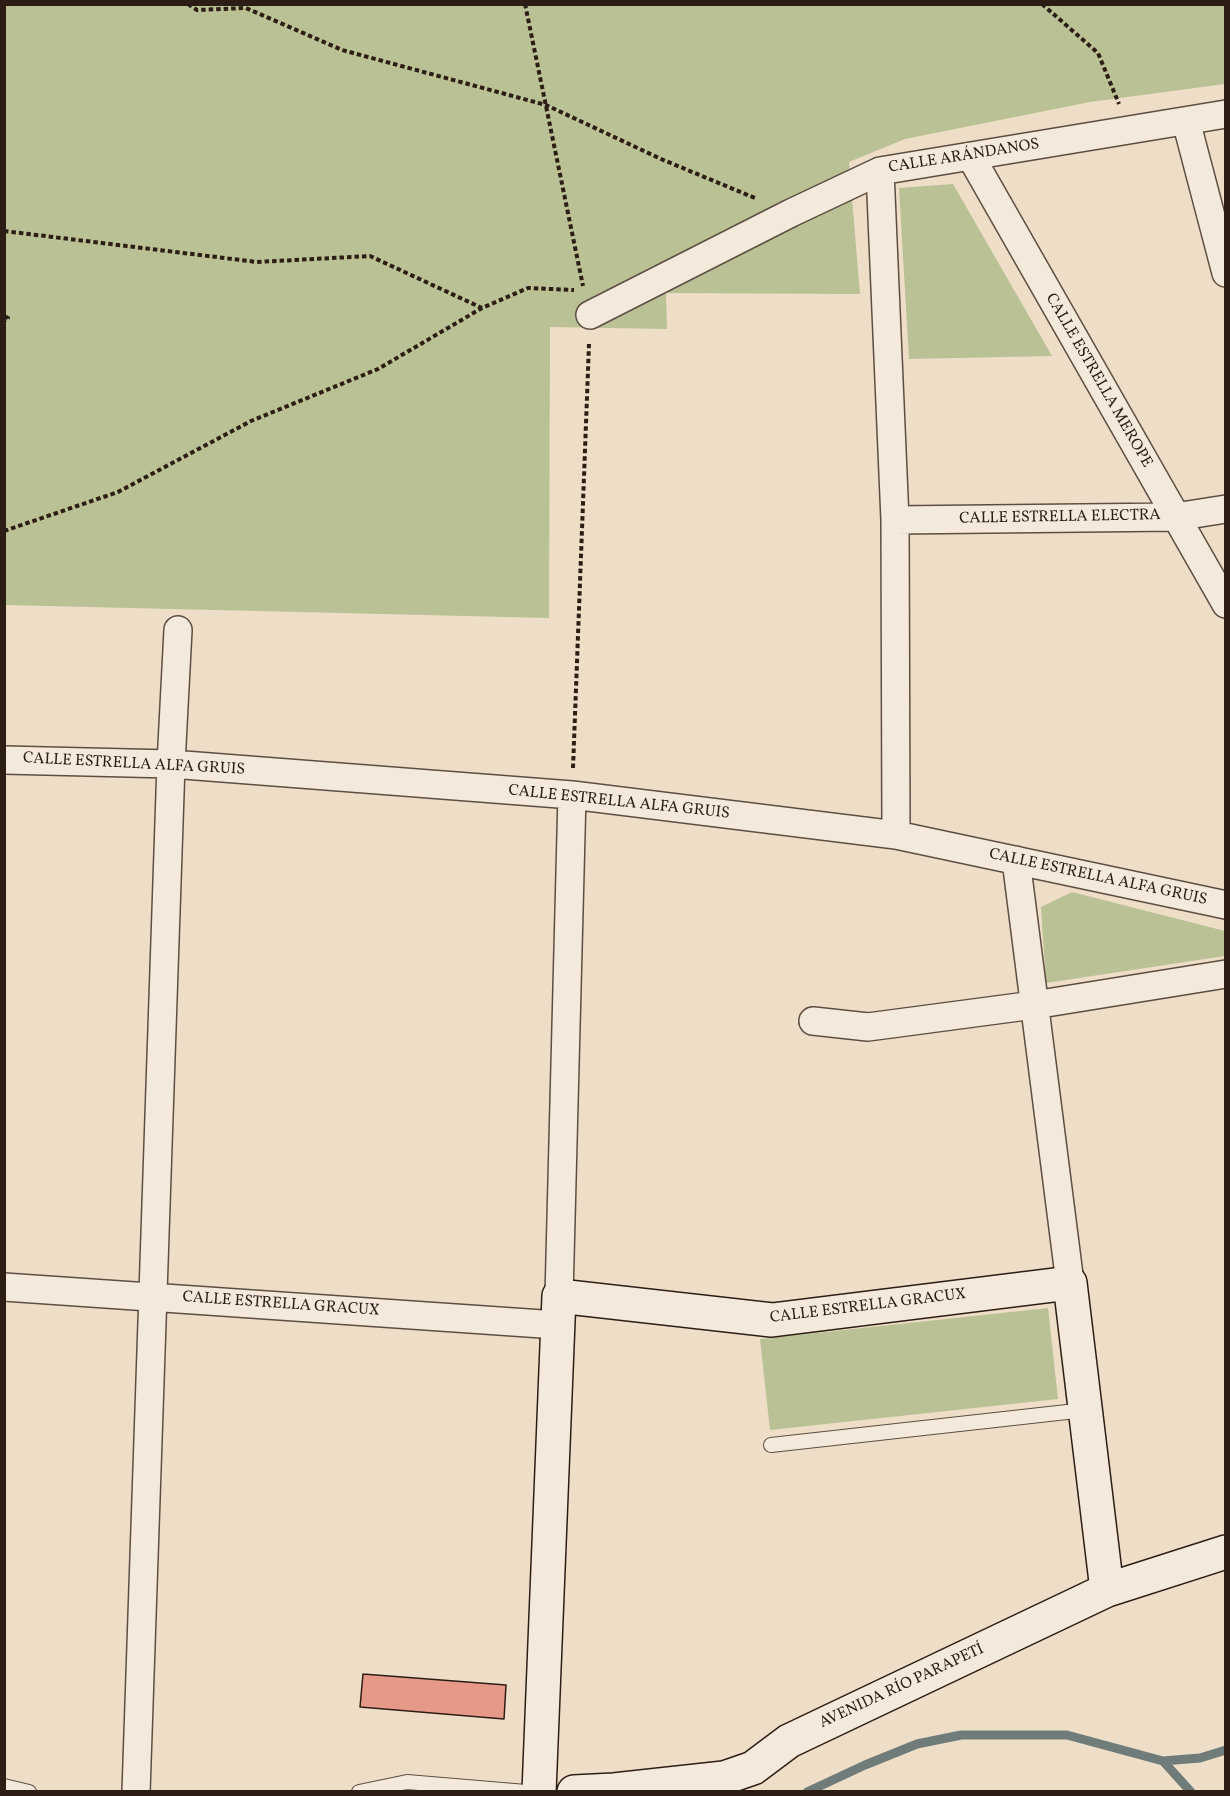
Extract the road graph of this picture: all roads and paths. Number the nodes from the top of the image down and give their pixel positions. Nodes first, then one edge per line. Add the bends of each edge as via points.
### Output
1 (188, 4) edge
2 (525, 4) edge
3 (1042, 4) edge
4 (546, 105) junction
5 (1226, 114) edge
6 (1186, 121) junction
7 (1130, 130) junction
8 (971, 157) junction
9 (880, 171) junction
10 (792, 213) junction
11 (4, 231) edge
12 (1226, 273) edge
13 (482, 308) junction
14 (4, 315) edge
15 (590, 315) joint
16 (4, 321) edge
17 (1226, 509) edge
18 (1175, 517) junction
19 (895, 520) junction
20 (4, 531) edge
21 (1226, 604) edge
22 (177, 630) dead end
23 (4, 760) edge
24 (171, 764) junction
25 (572, 795) junction
26 (896, 835) junction
27 (1016, 860) junction
28 (1226, 905) edge
29 (1226, 974) edge
30 (1034, 1005) junction
31 (813, 1021) dead end
32 (1070, 1283) junction
33 (4, 1287) edge
34 (153, 1296) junction
35 (558, 1311) junction
36 (1085, 1410) junction
37 (771, 1445) dead end
38 (1226, 1552) edge
39 (1107, 1590) junction
40 (4, 1786) edge
41 (29, 1791) edge
42 (136, 1791) edge
43 (359, 1791) edge
44 (526, 1791) edge
45 (539, 1791) edge
46 (574, 1791) edge

1 - 4 path via 197,10 246,8 342,50
2 - 4 path
3 - 7 path via 1098,53
4 - 10 path via 661,159
4 - 13 path via 584,290 528,288
5 - 6 street, CALLE ARÁNDANOS
6 - 7 street, CALLE ARÁNDANOS
6 - 12 street
7 - 8 street, CALLE ARÁNDANOS
8 - 9 street, CALLE ARÁNDANOS
8 - 18 street, CALLE ESTRELLA MEROPE
9 - 10 street, CALLE ARÁNDANOS
9 - 19 street
10 - 15 street, CALLE ARÁNDANOS
11 - 13 path via 257,262 370,256
13 - 20 path via 378,369 251,421 118,492
14 - 16 path via 8,318
15 - 25 path
17 - 18 street, CALLE ESTRELLA ELECTRA
18 - 19 street, CALLE ESTRELLA ELECTRA
18 - 21 street, CALLE ESTRELLA MEROPE
19 - 26 street
22 - 24 street
23 - 24 street, CALLE ESTRELLA ALFA GRUIS
24 - 25 street, CALLE ESTRELLA ALFA GRUIS
24 - 34 street
25 - 26 street, CALLE ESTRELLA ALFA GRUIS
25 - 35 street
26 - 27 street, CALLE ESTRELLA ALFA GRUIS
27 - 28 street, CALLE ESTRELLA ALFA GRUIS
27 - 30 street
29 - 30 street
30 - 31 street via 868,1027
30 - 32 street
32 - 35 street, CALLE ESTRELLA GRACUX via 772,1320
32 - 36 street
33 - 34 street, CALLE ESTRELLA GRACUX
34 - 35 street, CALLE ESTRELLA GRACUX
34 - 42 street
35 - 45 street
36 - 37 lane
36 - 39 street
38 - 39 street, AVENIDA RÍO PARAPETÍ
39 - 46 street, AVENIDA RÍO PARAPETÍ via 789,1741 753,1768 724,1778
40 - 41 lane
43 - 44 lane via 407,1782

